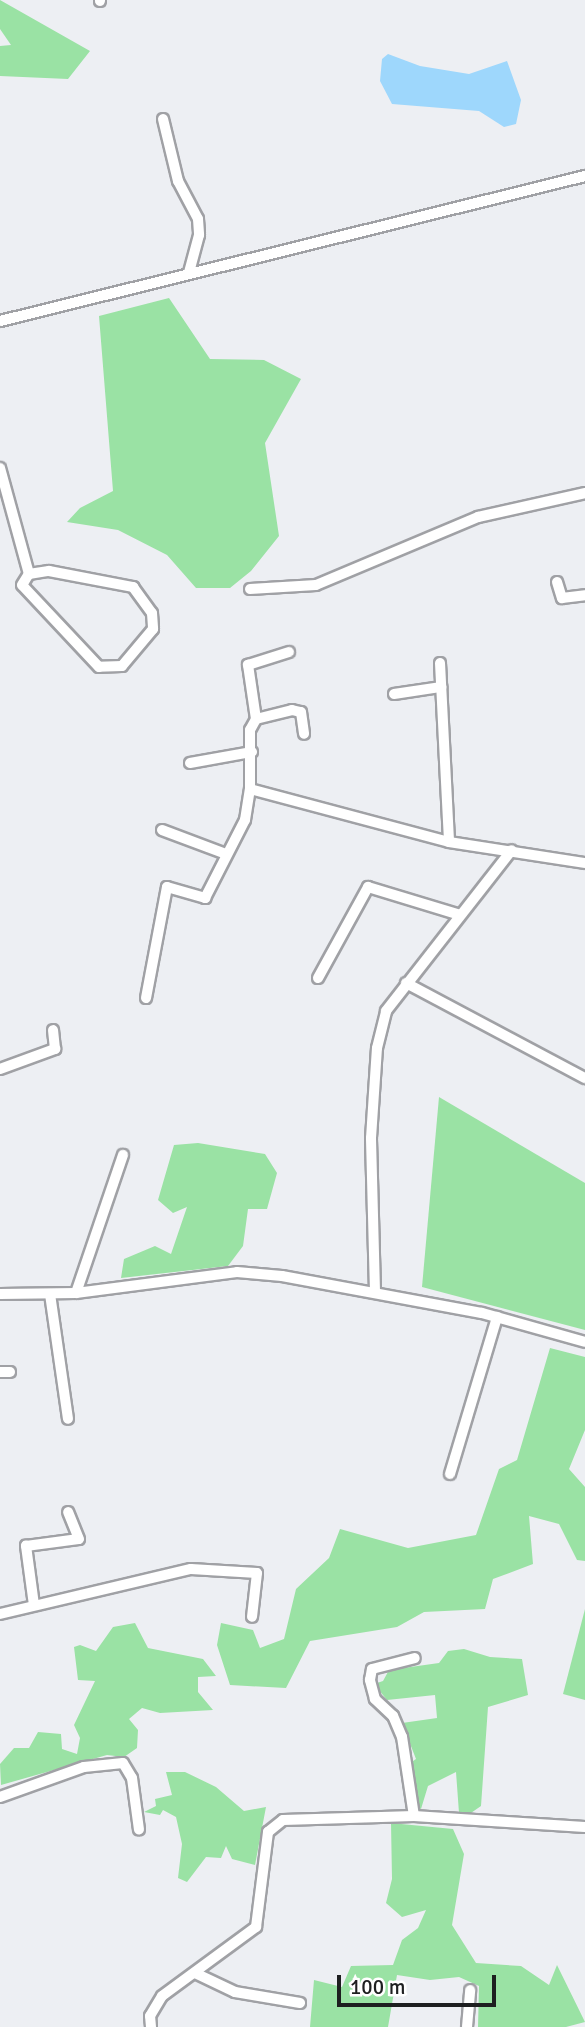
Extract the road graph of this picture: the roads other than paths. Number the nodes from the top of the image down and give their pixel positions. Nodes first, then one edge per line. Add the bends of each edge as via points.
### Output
1 (163, 119) dead end
2 (585, 176) edge
3 (189, 272) junction
4 (0, 321) edge
5 (0, 468) edge
6 (585, 493) edge
7 (29, 573) junction
8 (557, 582) dead end
9 (250, 589) dead end
10 (585, 596) edge
11 (289, 652) dead end
12 (440, 663) dead end
13 (441, 687) junction
14 (394, 694) dead end
15 (256, 719) junction
16 (304, 734) dead end
17 (252, 752) junction
18 (190, 763) dead end
19 (250, 789) junction
20 (162, 830) dead end
21 (449, 842) junction
22 (512, 850) junction
23 (226, 854) junction
24 (585, 863) edge
25 (460, 915) junction
26 (318, 978) dead end
27 (407, 983) junction
28 (146, 998) dead end
29 (53, 1030) dead end
30 (0, 1069) edge
31 (585, 1078) edge
32 (122, 1155) dead end
33 (375, 1292) junction
34 (76, 1293) junction
35 (0, 1294) edge
36 (50, 1294) junction
37 (497, 1317) junction
38 (585, 1342) edge
39 (68, 1419) dead end
40 (450, 1474) dead end
41 (68, 1512) dead end
42 (34, 1605) junction
43 (0, 1614) edge
44 (251, 1617) dead end
45 (415, 1658) dead end
46 (0, 1797) edge
47 (414, 1816) junction
48 (585, 1827) edge
49 (139, 1830) dead end
50 (195, 1973) junction
51 (470, 1990) dead end
52 (300, 2003) dead end
53 (151, 2027) edge
54 (467, 2027) edge

1 - 3 street via 178,181 198,219 199,235
2 - 3 street
3 - 4 street
5 - 7 street
6 - 9 street via 478,517 316,585
7 - 7 street via 22,585 99,667 122,666 153,629 152,613 133,587 49,571
8 - 10 street via 562,598
11 - 15 street via 248,665
12 - 13 street
13 - 14 street
13 - 21 street
15 - 16 street via 300,712
15 - 17 street via 250,730
17 - 18 street
17 - 19 street
19 - 21 street
19 - 23 street via 245,820
20 - 23 street
21 - 22 street
22 - 24 street
22 - 25 street
23 - 28 street via 205,898 167,887
25 - 26 street via 368,887
25 - 27 street
27 - 31 street
27 - 33 street via 386,1011 377,1048 371,1138
29 - 30 street via 55,1049
32 - 34 street
33 - 34 street via 237,1272
33 - 37 street
34 - 36 street
35 - 36 street
36 - 39 street
37 - 38 street
37 - 40 street
41 - 42 street via 79,1539 26,1546
42 - 43 street
42 - 44 street via 191,1569 257,1573
45 - 47 street via 372,1669 370,1680 375,1699 393,1716 402,1737
46 - 49 street via 84,1767 123,1763 132,1778
47 - 48 street
47 - 50 street via 283,1820 268,1832 256,1927
50 - 52 street via 235,1992
50 - 53 street via 162,1996 150,2016
51 - 54 street

